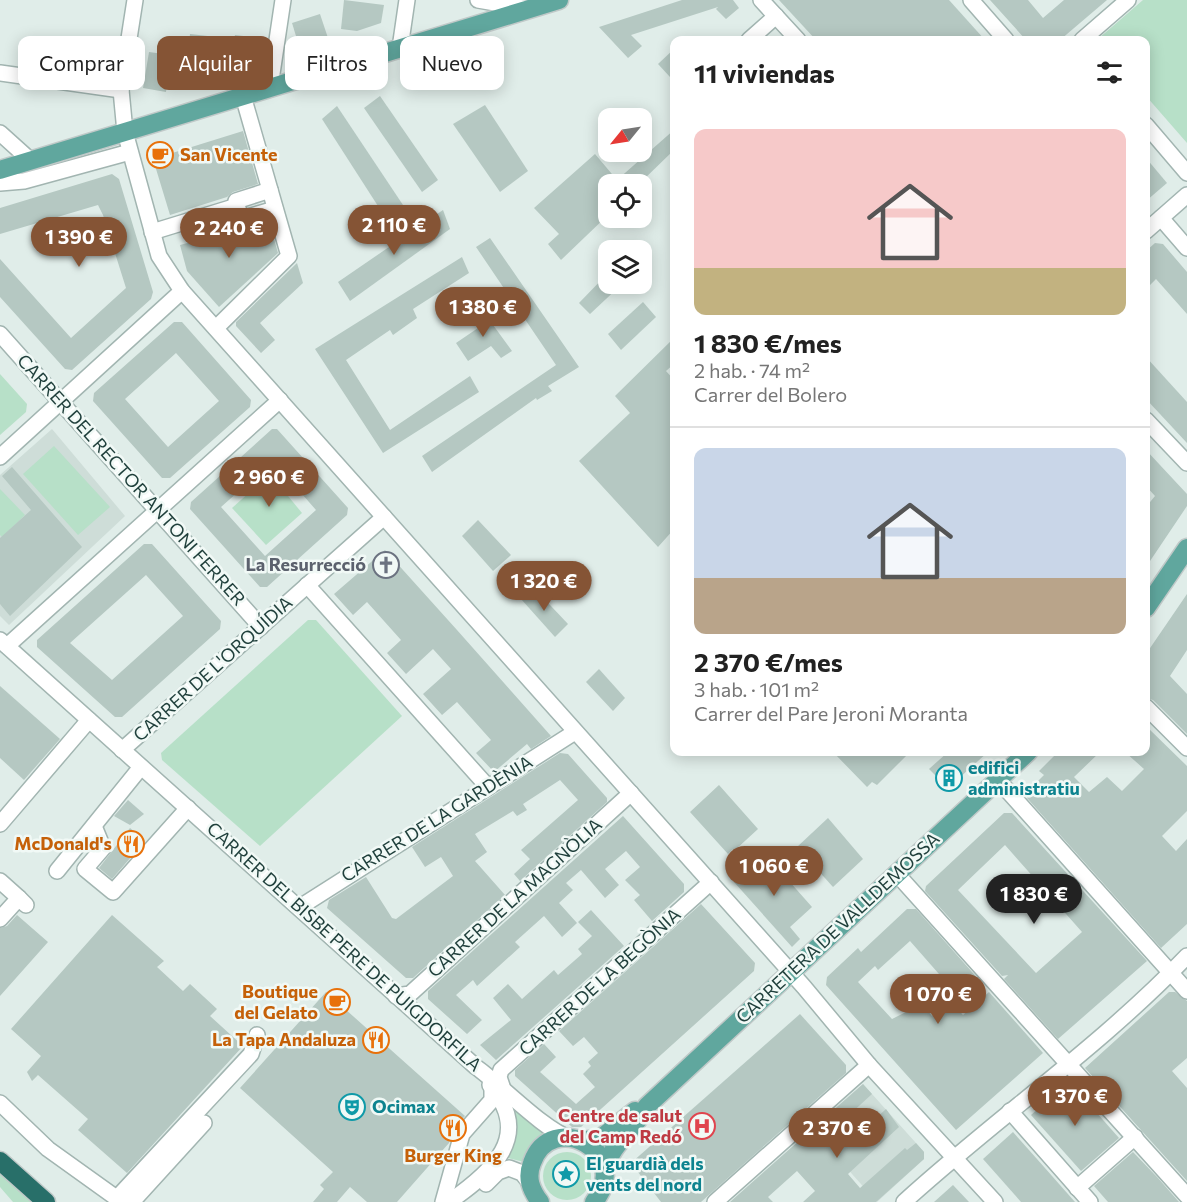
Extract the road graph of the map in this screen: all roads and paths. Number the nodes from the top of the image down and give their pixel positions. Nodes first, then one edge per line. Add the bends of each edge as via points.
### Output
1 (135, 0) edge
2 (283, 0) edge
3 (407, 0) edge
4 (478, 0) edge
5 (559, 0) edge
6 (761, 0) edge
7 (971, 0) edge
8 (1128, 0) edge
9 (529, 9) junction
10 (776, 16) junction
11 (129, 36) edge
12 (402, 36) edge
13 (440, 36) edge
14 (754, 36) edge
15 (794, 36) edge
16 (1002, 36) edge
17 (1087, 36) edge
18 (400, 48) edge
19 (273, 67) edge
20 (0, 73) edge
21 (18, 76) edge
22 (273, 86) edge
23 (121, 90) edge
24 (261, 90) edge
25 (243, 96) junction
26 (1150, 131) edge
27 (125, 132) junction
28 (0, 133) edge
29 (130, 152) junction
30 (30, 160) junction
31 (0, 170) edge
32 (1187, 173) edge
33 (0, 183) edge
34 (270, 190) junction
35 (1187, 195) edge
36 (237, 207) junction
37 (275, 209) junction
38 (1161, 218) junction
39 (1150, 228) edge
40 (152, 232) junction
41 (1187, 248) edge
42 (182, 291) junction
43 (216, 328) junction
44 (0, 334) edge
45 (280, 400) junction
46 (62, 402) junction
47 (1150, 424) edge
48 (0, 457) edge
49 (1187, 463) edge
50 (157, 509) junction
51 (384, 517) junction
52 (1187, 548) edge
53 (307, 585) junction
54 (1150, 602) edge
55 (261, 627) junction
56 (3, 643) edge
57 (1150, 711) edge
58 (89, 720) junction
59 (575, 732) junction
60 (1187, 748) edge
61 (122, 750) junction
62 (1023, 756) edge
63 (141, 767) junction
64 (998, 780) junction
65 (488, 787) junction
66 (631, 793) junction
67 (188, 808) junction
68 (0, 824) edge
69 (94, 826) junction
70 (57, 871) dead end
71 (896, 873) junction
72 (711, 882) junction
73 (14, 894) edge
74 (0, 904) edge
75 (300, 907) junction
76 (0, 919) edge
77 (1187, 956) edge
78 (791, 972) junction
79 (1171, 973) junction
80 (1187, 991) edge
81 (396, 996) junction
82 (257, 1035) dead end
83 (1068, 1063) junction
84 (869, 1065) junction
85 (497, 1087) junction
86 (0, 1103) edge
87 (647, 1106) junction
88 (1010, 1111) junction
89 (204, 1123) dead end
90 (1135, 1137) junction
91 (576, 1139) junction
92 (954, 1156) junction
93 (0, 1161) edge
94 (604, 1176) junction
95 (530, 1183) junction
96 (1077, 1188) junction
97 (1187, 1196) edge
98 (119, 1200) edge
99 (46, 1202) edge
100 (132, 1202) edge
101 (443, 1202) edge
102 (449, 1202) edge
103 (463, 1202) edge
104 (524, 1202) edge
105 (540, 1202) edge
106 (594, 1202) edge
107 (608, 1202) edge
108 (715, 1202) edge
109 (904, 1202) edge
110 (995, 1202) edge
111 (1090, 1202) edge

1 - 11 street
2 - 19 street
3 - 12 street
4 - 9 street
5 - 9 main road
6 - 10 street
7 - 16 street
8 - 17 street
9 - 13 main road
10 - 14 street
10 - 15 street
18 - 22 main road
20 - 21 street
23 - 27 street
24 - 25 main road
25 - 27 main road
25 - 34 street
26 - 32 street
27 - 29 street
27 - 30 main road
28 - 30 street
29 - 33 street via 24,181
29 - 40 street
30 - 31 main road
34 - 36 street via 236,201
34 - 37 street
35 - 38 street
36 - 37 street via 241,219
36 - 40 street
37 - 43 street via 289,256
38 - 39 street
38 - 41 street
40 - 42 street via 159,256
42 - 43 street
42 - 46 street
43 - 45 street
44 - 46 street, CARRER DEL RECTOR ANTONI FERRER
45 - 50 street
45 - 51 street
46 - 48 street
46 - 50 street, CARRER DEL RECTOR ANTONI FERRER
47 - 49 street
50 - 55 street, CARRER DEL RECTOR ANTONI FERRER
50 - 56 street
51 - 53 street, CARRER DE L'ORQUÍDIA
51 - 59 street
52 - 54 main road
53 - 55 street, CARRER DE L'ORQUÍDIA
53 - 65 street
55 - 61 street, CARRER DE L'ORQUÍDIA
56 - 58 street, CARRER DEL BISBE PERE DE PUIGDORFILA
57 - 60 street
58 - 61 street, CARRER DEL BISBE PERE DE PUIGDORFILA
58 - 68 street
59 - 65 street, CARRER DE LA GARDÈNIA
59 - 66 street
61 - 63 street, CARRER DEL BISBE PERE DE PUIGDORFILA
62 - 64 main road, CARRETERA DE VALLDEMOSSA
63 - 67 street, CARRER DEL BISBE PERE DE PUIGDORFILA
63 - 69 street
64 - 71 main road, CARRETERA DE VALLDEMOSSA
64 - 79 street
65 - 75 street, CARRER DE LA GARDÈNIA
66 - 72 street
66 - 81 street, CARRER DE LA MAGNÒLIA via 410,994
67 - 69 street via 113,892 85,869 103,848
67 - 75 street, CARRER DEL BISBE PERE DE PUIGDORFILA
69 - 70 street
71 - 78 main road, CARRETERA DE VALLDEMOSSA
71 - 83 street
72 - 78 street
72 - 85 street, CARRER DE LA BEGÒNIA via 501,1070
73 - 74 street
73 - 76 street
75 - 81 street, CARRER DEL BISBE PERE DE PUIGDORFILA
77 - 79 street
78 - 84 street
78 - 87 main road, CARRETERA DE VALLDEMOSSA
79 - 80 street
79 - 83 street
81 - 85 street, CARRER DEL BISBE PERE DE PUIGDORFILA
82 - 98 street via 252,1054
83 - 88 street
83 - 90 street
84 - 92 street
84 - 108 street
85 - 91 street, CARRER DEL BISBE PERE DE PUIGDORFILA via 555,1132
85 - 101 street via 492,1100 462,1134
85 - 102 street via 509,1113 508,1137 483,1175
86 - 98 street via 48,1149
87 - 91 main road, CARRETERA DE VALLDEMOSSA via 631,1113 601,1138
87 - 94 main road, CARRETERA DE VALLDEMOSSA via 610,1155
88 - 92 street
88 - 96 street
89 - 100 street
90 - 96 street
90 - 97 street
91 - 94 main road via 597,1152
91 - 95 main road, CARRETERA DE VALLDEMOSSA via 552,1141 538,1151 530,1168
92 - 109 street
92 - 110 street
93 - 99 highway
94 - 106 main road, CARRETERA DE VALLDEMOSSA
94 - 107 street
95 - 103 street via 518,1170 505,1169
95 - 104 main road
95 - 105 main road
96 - 111 street

